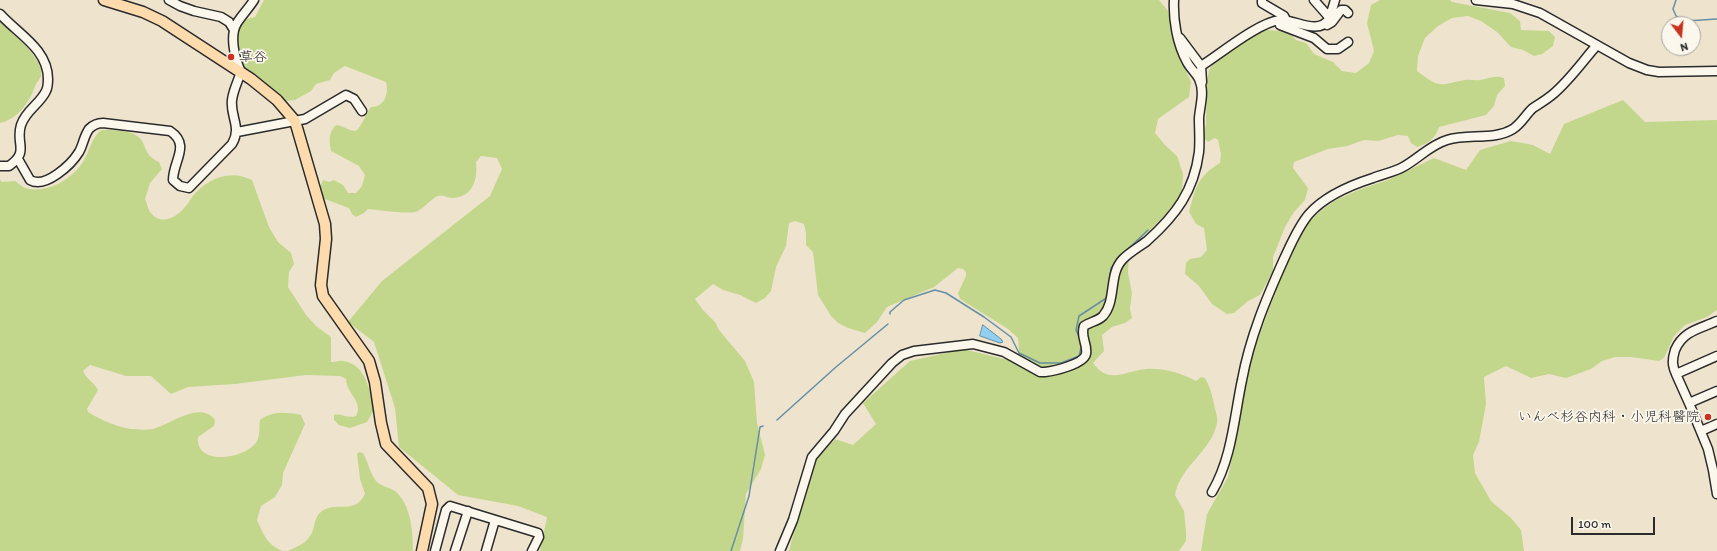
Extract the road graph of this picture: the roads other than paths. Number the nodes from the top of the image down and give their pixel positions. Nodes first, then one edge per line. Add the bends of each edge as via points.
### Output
1 (104, 0) edge
2 (169, 0) edge
3 (254, 0) edge
4 (1174, 0) edge
5 (1262, 0) edge
6 (1314, 0) edge
7 (1335, 0) edge
8 (1476, 0) edge
9 (1348, 13) dead end
10 (0, 14) edge
11 (1328, 16) junction
12 (1286, 20) junction
13 (1267, 24) junction
14 (1320, 26) junction
15 (234, 30) junction
16 (1178, 34) junction
17 (1348, 42) dead end
18 (1597, 45) junction
19 (1201, 66) junction
20 (1717, 71) edge
21 (241, 72) junction
22 (1202, 90) junction
23 (362, 111) dead end
24 (295, 121) junction
25 (237, 132) junction
26 (18, 159) junction
27 (0, 166) edge
28 (1717, 321) edge
29 (1717, 356) edge
30 (1676, 374) junction
31 (1717, 391) edge
32 (1689, 403) junction
33 (1717, 424) edge
34 (1701, 431) junction
35 (1212, 492) dead end
36 (1717, 494) edge
37 (468, 511) junction
38 (495, 520) junction
39 (422, 551) edge
40 (435, 551) edge
41 (455, 551) edge
42 (486, 551) edge
43 (532, 551) edge
44 (780, 551) edge

1 - 21 main road via 162,21
2 - 15 street via 194,11 221,17 229,22
3 - 15 street
4 - 16 street via 1174,18
5 - 12 street via 1262,3 1284,16
6 - 11 street
7 - 11 street
8 - 18 street via 1525,7
9 - 14 street via 1341,10 1332,22
10 - 26 street via 39,51 48,76 45,93 27,112 20,127 21,149
11 - 14 street via 1328,21
12 - 13 street
12 - 14 street via 1313,27
13 - 17 street via 1288,26 1314,38 1327,49 1338,50
13 - 19 street
15 - 21 street via 237,64
16 - 19 street
16 - 22 street via 1180,48
18 - 20 street via 1647,70
18 - 35 street via 1561,87 1532,109 1513,129 1497,134 1452,138 1440,142 1404,167 1337,194 1320,204 1310,214 1288,251 1258,319 1245,362 1229,448 1221,475
19 - 22 street
21 - 24 main road via 278,100
21 - 25 street via 232,99
22 - 44 street via 1199,152 1190,188 1169,219 1118,266 1105,312 1084,326 1082,332 1086,354 1083,359 1045,372 1004,352 973,344 914,351 902,355 845,414 812,457 793,520
23 - 24 street via 354,99 346,95 312,116
24 - 25 street
24 - 39 main road via 325,224 321,285 323,296 369,361 386,444 428,488 432,504
25 - 26 street via 232,144 188,188 173,180 181,150 176,135 170,131 95,124 88,130 79,152 68,165 39,182 30,180
26 - 27 street via 9,166
28 - 30 street via 1679,340 1672,357
29 - 30 street
30 - 32 street
31 - 32 street
32 - 34 street
33 - 34 street
34 - 36 street via 1713,470
37 - 38 street
37 - 40 street via 448,506
37 - 41 street
38 - 42 street
38 - 43 street via 538,533 539,537

